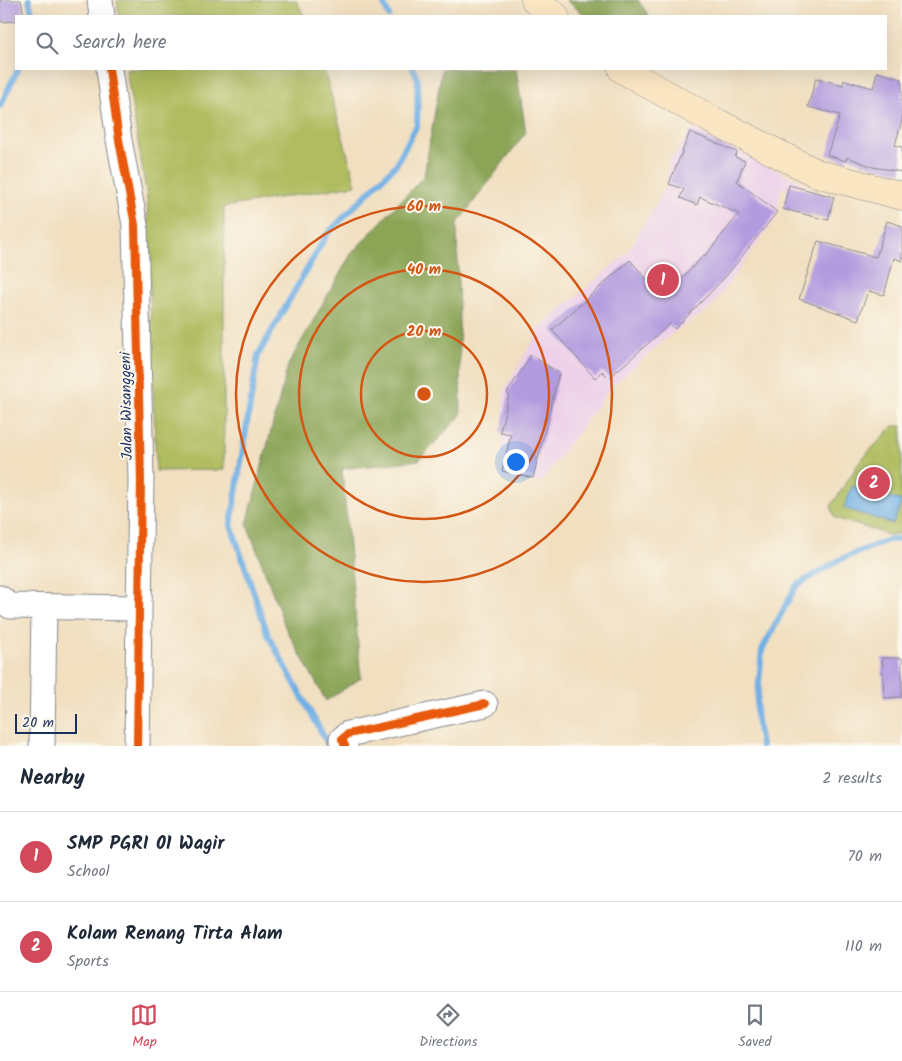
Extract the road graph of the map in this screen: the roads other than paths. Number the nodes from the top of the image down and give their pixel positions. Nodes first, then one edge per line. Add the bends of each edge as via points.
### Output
1 (100, 0) edge
2 (535, 0) edge
3 (102, 15) edge
4 (554, 15) edge
5 (109, 70) edge
6 (624, 70) edge
7 (902, 196) edge
8 (0, 598) edge
9 (44, 607) junction
10 (138, 608) junction
11 (485, 704) dead end
12 (42, 746) edge
13 (138, 746) edge
14 (345, 746) edge

1 - 3 street
2 - 4 main road
5 - 10 street, Jalan Wisanggeni via 135,225 141,480
6 - 7 main road via 816,173
8 - 9 street via 10,606
9 - 10 street
9 - 12 street
10 - 13 street, Jalan Wisanggeni
11 - 14 street via 348,734 342,739

